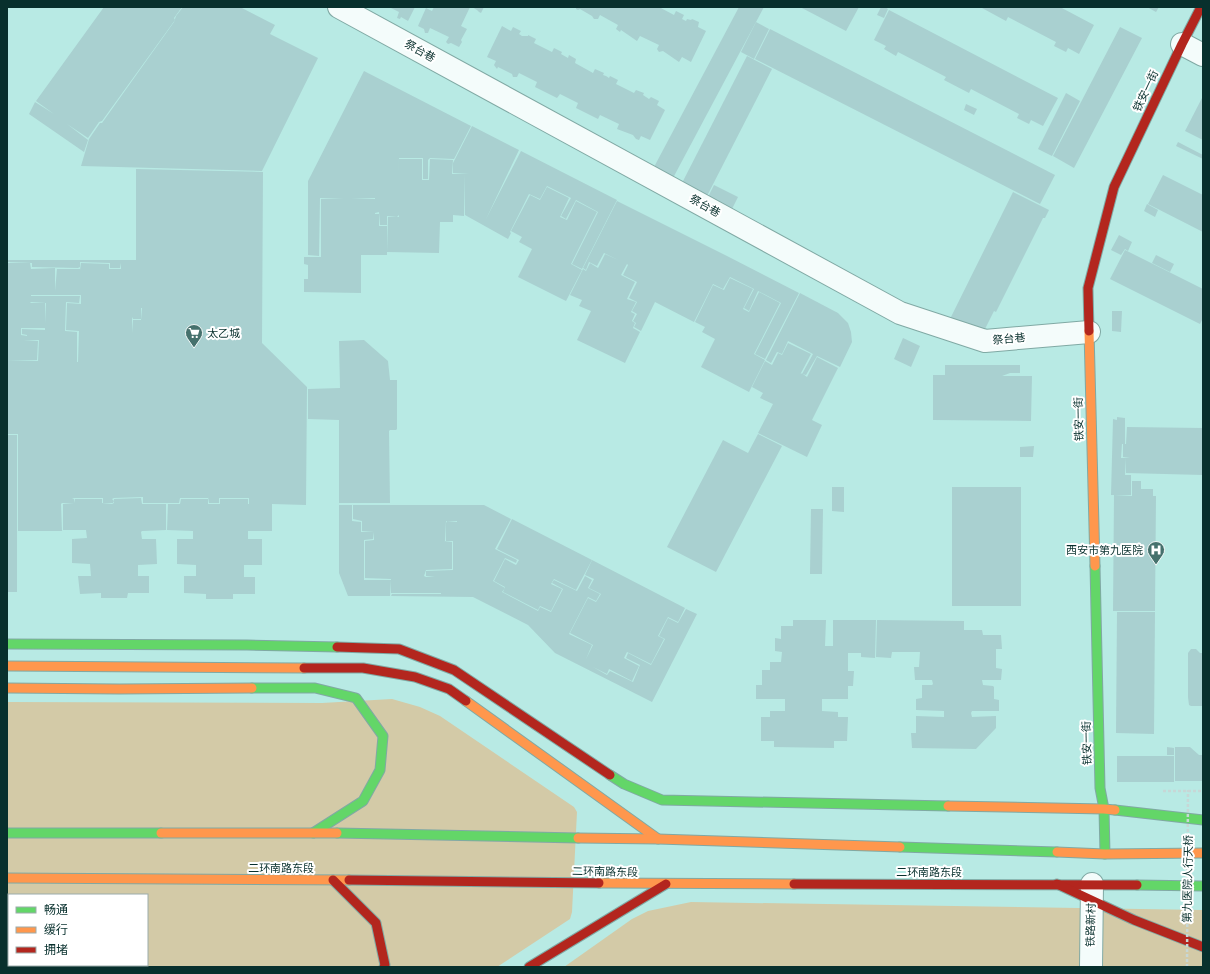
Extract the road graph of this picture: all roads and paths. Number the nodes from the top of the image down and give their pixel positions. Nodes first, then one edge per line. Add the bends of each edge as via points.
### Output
1 (339, 7) edge
2 (1201, 7) edge
3 (1182, 44) junction
4 (1203, 54) edge
5 (1089, 332) junction
6 (7, 644) edge
7 (7, 666) edge
8 (7, 688) edge
9 (1203, 791) edge
10 (1104, 809) junction
11 (1203, 820) edge
12 (7, 833) edge
13 (313, 833) junction
14 (658, 840) junction
15 (1203, 853) edge
16 (1105, 854) junction
17 (7, 878) edge
18 (333, 880) junction
19 (666, 884) junction
20 (1057, 884) junction
21 (1203, 886) edge
22 (1092, 892) junction
23 (1203, 947) edge
24 (384, 967) edge
25 (529, 967) edge
26 (1091, 967) edge
27 (1187, 967) edge

1 - 5 street, 祭台巷 via 900,313 985,341
2 - 3 main road, 铁安一街
3 - 4 street
3 - 5 main road, 铁安一街 via 1114,187 1088,288
5 - 10 main road, 铁安一街 via 1100,788
6 - 10 main road via 247,645 399,649 454,670 624,784 662,800
7 - 14 main road via 363,668 415,677 449,689
8 - 13 main road via 315,688 356,698 383,736 380,770 362,801
9 - 27 path, 第九医院人行天桥, bridge via 1188,790
10 - 11 main road
10 - 16 main road, 铁安一街
12 - 13 main road, 二环南路东段
13 - 14 main road, 二环南路东段
14 - 16 main road, 二环南路东段
15 - 16 main road, 二环南路东段
17 - 18 main road, 二环南路东段
18 - 19 main road, 二环南路东段
18 - 24 main road via 376,923
19 - 20 main road, 二环南路东段
19 - 25 main road
20 - 22 main road, 二环南路东段
20 - 22 main road
21 - 22 main road, 二环南路东段
22 - 23 main road via 1134,920
22 - 26 street, 铁路新村

